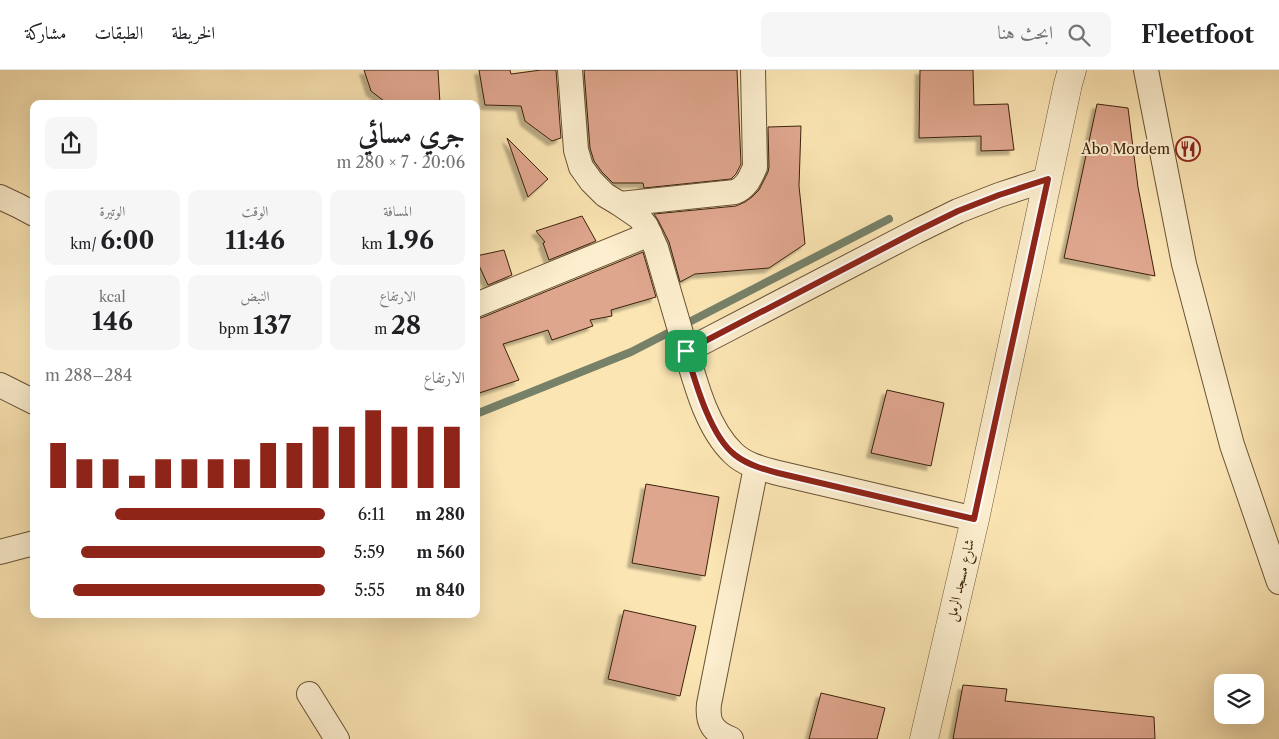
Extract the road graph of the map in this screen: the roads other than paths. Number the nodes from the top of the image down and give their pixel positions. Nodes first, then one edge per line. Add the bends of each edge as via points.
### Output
1 (570, 70) edge
2 (753, 70) edge
3 (1072, 70) edge
4 (1146, 70) edge
5 (1048, 179) junction
6 (0, 198) edge
7 (620, 204) junction
8 (30, 212) edge
9 (650, 234) junction
10 (480, 303) edge
11 (686, 351) junction
12 (0, 384) edge
13 (30, 400) edge
14 (756, 467) junction
15 (974, 519) junction
16 (30, 544) edge
17 (0, 552) edge
18 (1279, 582) edge
19 (309, 694) dead end
20 (337, 739) edge
21 (731, 739) edge
22 (924, 739) edge

1 - 7 street via 576,150 581,167 605,195
2 - 7 street via 754,167 742,189
3 - 5 street, شارع مسجد الرمل
4 - 18 street via 1184,264 1232,445
5 - 11 street via 958,211
5 - 15 street, شارع مسجد الرمل
6 - 8 street
7 - 9 street via 639,217
9 - 10 street
9 - 11 street
11 - 14 street via 698,393 721,440 735,455
12 - 13 street
14 - 15 street
14 - 21 street via 708,704 711,725
15 - 22 street, شارع مسجد الرمل
16 - 17 street
19 - 20 street

